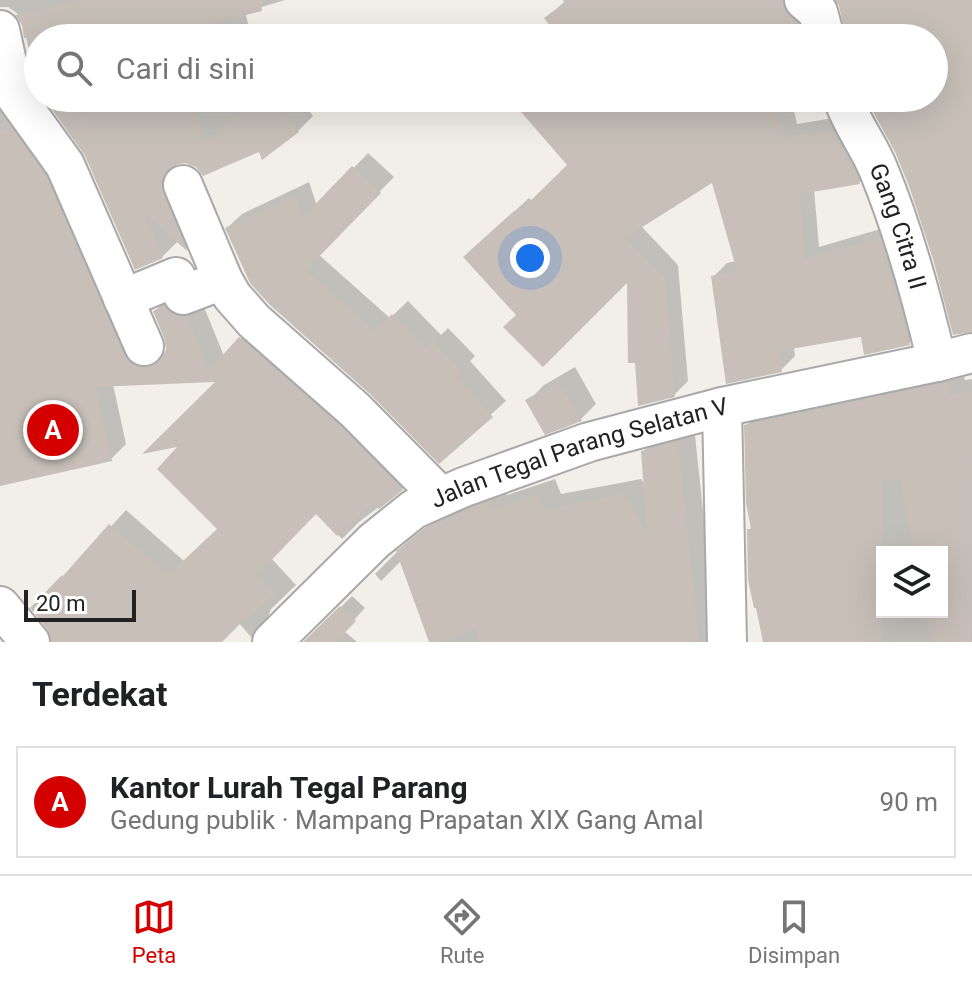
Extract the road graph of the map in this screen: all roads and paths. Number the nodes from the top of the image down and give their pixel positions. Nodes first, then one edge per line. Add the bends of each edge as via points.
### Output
1 (804, 0) edge
2 (821, 24) edge
3 (0, 30) edge
4 (24, 108) edge
5 (27, 112) edge
6 (847, 112) edge
7 (183, 185) dead end
8 (223, 280) junction
9 (123, 299) junction
10 (144, 346) dead end
11 (955, 358) edge
12 (722, 407) junction
13 (441, 497) junction
14 (0, 606) edge
15 (30, 642) edge
16 (272, 642) edge
17 (727, 642) edge

1 - 2 street via 818,12
3 - 4 street via 14,94
5 - 9 street via 65,165
6 - 11 street, Gang Citra II via 878,168 929,329
7 - 8 street
8 - 9 street via 183,295 176,277
8 - 13 street via 254,321 355,410
9 - 10 street
11 - 12 street, Jalan Tegal Parang Selatan V
12 - 13 street, Jalan Tegal Parang Selatan V via 589,442
12 - 17 street
13 - 16 street, Jalan Tegal Parang Selatan V via 414,509 374,541
14 - 15 street

